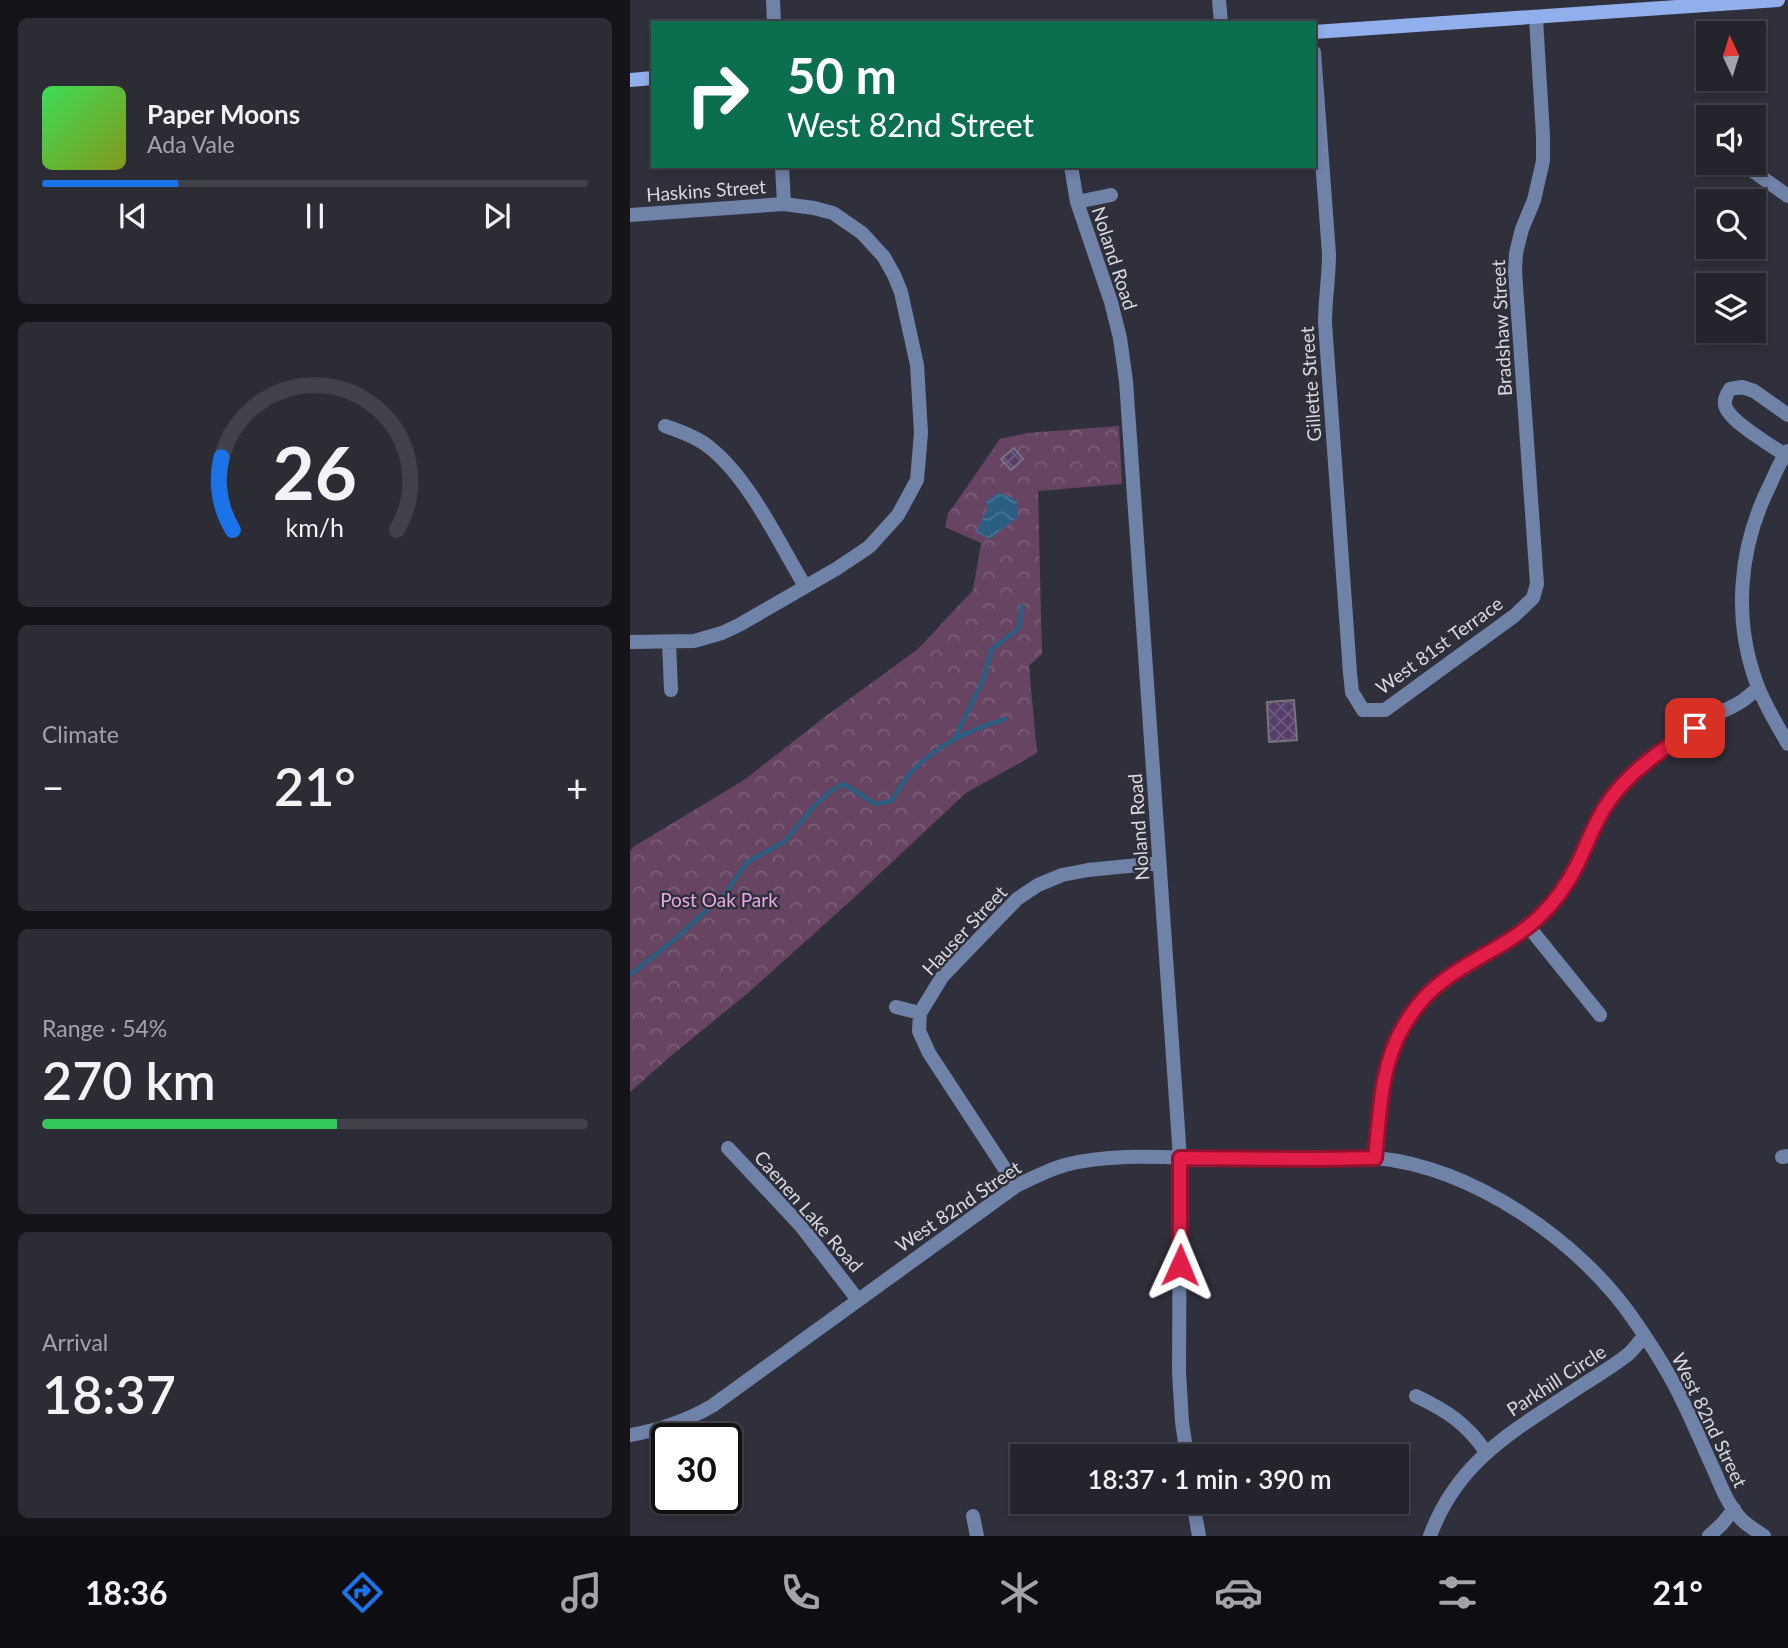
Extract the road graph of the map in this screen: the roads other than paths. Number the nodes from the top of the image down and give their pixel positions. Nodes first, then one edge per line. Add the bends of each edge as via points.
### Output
1 (773, 0) edge
2 (1220, 0) edge
3 (1778, 0) edge
4 (1536, 18) junction
5 (774, 21) edge
6 (1221, 21) edge
7 (1316, 32) edge
8 (651, 78) edge
9 (1316, 79) edge
10 (630, 80) edge
11 (782, 168) edge
12 (1071, 168) edge
13 (1758, 175) edge
14 (1111, 195) dead end
15 (1788, 196) edge
16 (1077, 202) junction
17 (784, 204) junction
18 (630, 215) edge
19 (1788, 415) edge
20 (665, 426) dead end
21 (1786, 453) edge
22 (805, 586) junction
23 (1533, 598) joint
24 (630, 642) edge
25 (669, 642) junction
26 (1758, 688) junction
27 (671, 690) dead end
28 (1363, 710) joint
29 (1788, 744) edge
30 (1159, 863) junction
31 (1528, 926) junction
32 (896, 1007) dead end
33 (920, 1013) junction
34 (1600, 1015) dead end
35 (728, 1148) dead end
36 (1180, 1158) junction
37 (1375, 1158) junction
38 (1016, 1186) junction
39 (858, 1300) junction
40 (1644, 1336) junction
41 (1416, 1396) dead end
42 (630, 1434) edge
43 (1185, 1444) edge
44 (1486, 1452) junction
45 (1734, 1509) junction
46 (1196, 1514) edge
47 (973, 1516) dead end
48 (977, 1536) edge
49 (1199, 1536) edge
50 (1430, 1536) edge
51 (1709, 1536) edge
52 (1764, 1536) edge

1 - 5 street
2 - 6 street
3 - 4 street
4 - 7 street
4 - 23 street, Bradshaw Street via 1544,161 1514,271 1537,584
8 - 10 street
9 - 28 street, Gillette Street via 1329,254 1325,323 1350,673 1352,692
11 - 17 street
12 - 16 street, Noland Road
13 - 15 street
14 - 16 street, Noland Road
16 - 30 street, Noland Road via 1111,302 1126,381
17 - 18 street, Haskins Street
17 - 22 street via 833,213 862,233 884,257 901,292 919,385 917,480 898,515 869,547
19 - 21 street via 1742,387 1730,389 1725,397 1732,417
20 - 22 street via 707,445 721,458 756,503
21 - 26 street via 1758,511 1742,583 1746,646
22 - 25 street via 722,633
23 - 28 street, West 81st Terrace via 1385,710
24 - 25 street
25 - 27 street
26 - 29 street
26 - 31 street via 1679,738 1624,783 1608,802 1563,888
30 - 33 street, Hauser Street via 1088,870 1038,885 1017,900 942,977
30 - 36 street, Noland Road
31 - 34 street
31 - 37 street via 1447,978 1411,1013 1385,1073
32 - 33 street
33 - 38 street via 919,1031 929,1052
35 - 39 street, Caenen Lake Road via 801,1226
36 - 37 street, West 82nd Street
36 - 38 street, West 82nd Street via 1111,1157 1065,1165
36 - 43 street, Noland Road via 1179,1372
37 - 40 street, West 82nd Street via 1458,1179 1527,1216 1590,1269
38 - 39 street, West 82nd Street
39 - 42 street, West 82nd Street via 697,1415
40 - 44 street, Parkhill Circle via 1628,1355
40 - 45 street, West 82nd Street via 1670,1376
41 - 44 street via 1460,1421
44 - 50 street, Parkhill Circle via 1451,1493
45 - 51 street
45 - 52 street, West 82nd Street
46 - 49 street
47 - 48 street

